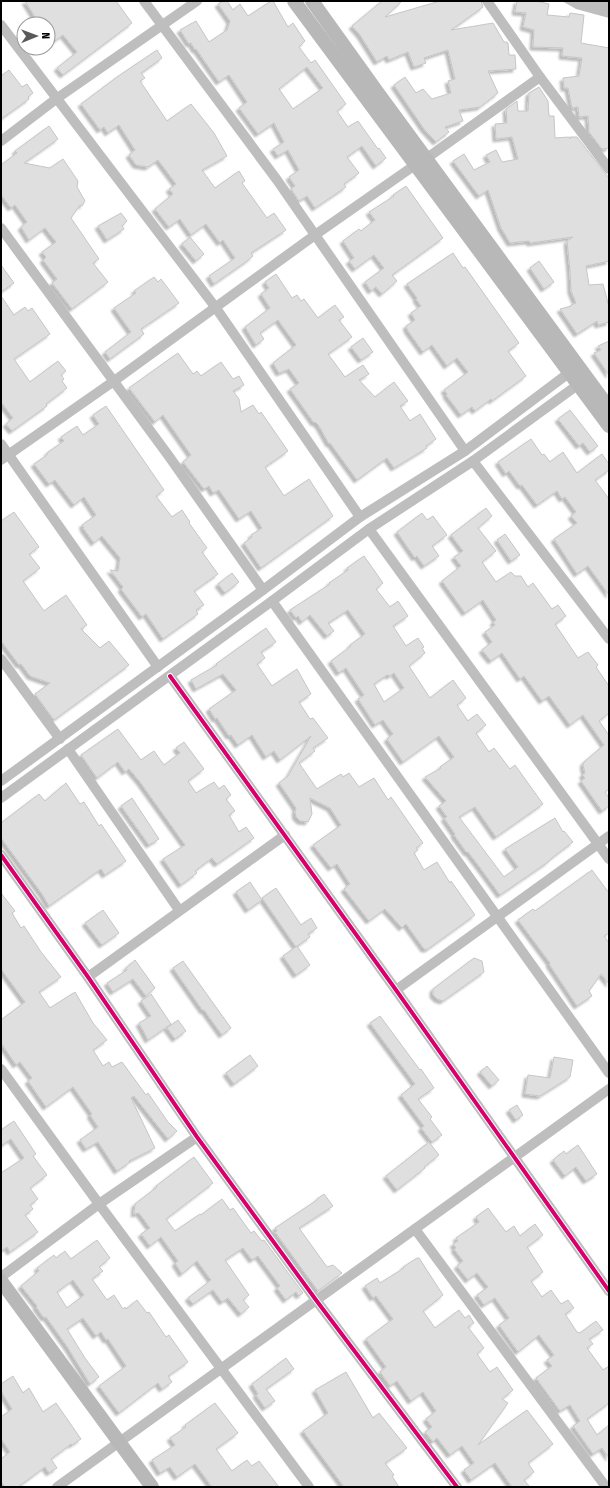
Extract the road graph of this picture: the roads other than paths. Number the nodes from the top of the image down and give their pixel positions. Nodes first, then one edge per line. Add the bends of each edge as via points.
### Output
1 (144, 1) edge
2 (197, 1) edge
3 (294, 1) edge
4 (312, 1) edge
5 (487, 1) edge
6 (1, 25) edge
7 (163, 25) junction
8 (540, 77) junction
9 (56, 99) junction
10 (1, 141) edge
11 (421, 162) junction
12 (609, 169) edge
13 (1, 228) edge
14 (315, 235) junction
15 (216, 308) junction
16 (574, 369) junction
17 (114, 382) junction
18 (582, 382) junction
19 (609, 408) edge
20 (609, 426) edge
21 (1, 444) edge
22 (465, 451) junction
23 (5, 457) edge
24 (473, 461) junction
25 (360, 517) junction
26 (369, 529) junction
27 (263, 590) junction
28 (272, 601) junction
29 (609, 639) edge
30 (1, 659) edge
31 (158, 667) junction
32 (170, 676) junction
33 (60, 739) junction
34 (68, 749) junction
35 (1, 781) edge
36 (1, 798) edge
37 (285, 835) junction
38 (609, 836) edge
39 (598, 844) junction
40 (1, 856) edge
41 (609, 859) edge
42 (180, 910) junction
43 (497, 917) junction
44 (88, 977) junction
45 (396, 990) junction
46 (1, 1070) edge
47 (609, 1073) edge
48 (609, 1089) edge
49 (197, 1137) junction
50 (514, 1157) junction
51 (99, 1204) junction
52 (415, 1229) junction
53 (1, 1277) edge
54 (1, 1281) edge
55 (609, 1291) edge
56 (1, 1297) edge
57 (316, 1300) junction
58 (221, 1368) junction
59 (116, 1445) junction
60 (57, 1487) edge
61 (142, 1487) edge
62 (152, 1487) edge
63 (309, 1487) edge
64 (457, 1487) edge
65 (606, 1487) edge

1 - 7 street
2 - 7 street
3 - 11 street
4 - 11 street via 378,93
5 - 8 street
6 - 9 street
7 - 9 street
7 - 14 street
8 - 11 street
8 - 12 street
9 - 10 street
9 - 15 street
11 - 14 street
11 - 16 street
13 - 17 street
14 - 15 street
14 - 22 street
15 - 17 street
15 - 25 street
16 - 18 street
16 - 22 street
17 - 23 street
17 - 27 street
18 - 19 street
18 - 20 street
18 - 24 street
21 - 23 street
22 - 25 street
23 - 31 street
24 - 26 street
24 - 29 street
25 - 27 street
26 - 28 street
26 - 39 street
27 - 31 street
28 - 32 street
28 - 43 street
30 - 33 street
31 - 33 street
32 - 34 street
32 - 37 street
33 - 35 street
34 - 36 street
34 - 42 street
37 - 42 street
37 - 45 street
38 - 39 street
39 - 41 street
39 - 43 street
40 - 44 street
42 - 44 street
43 - 45 street
43 - 47 street
44 - 49 street
45 - 50 street
46 - 51 street
48 - 50 street
49 - 51 street
49 - 57 street
50 - 52 street
50 - 55 street
51 - 53 street
51 - 58 street
52 - 57 street
52 - 65 street
54 - 59 street
56 - 59 street
57 - 58 street
57 - 64 street
58 - 59 street
58 - 63 street
59 - 60 street
59 - 61 street
59 - 62 street

